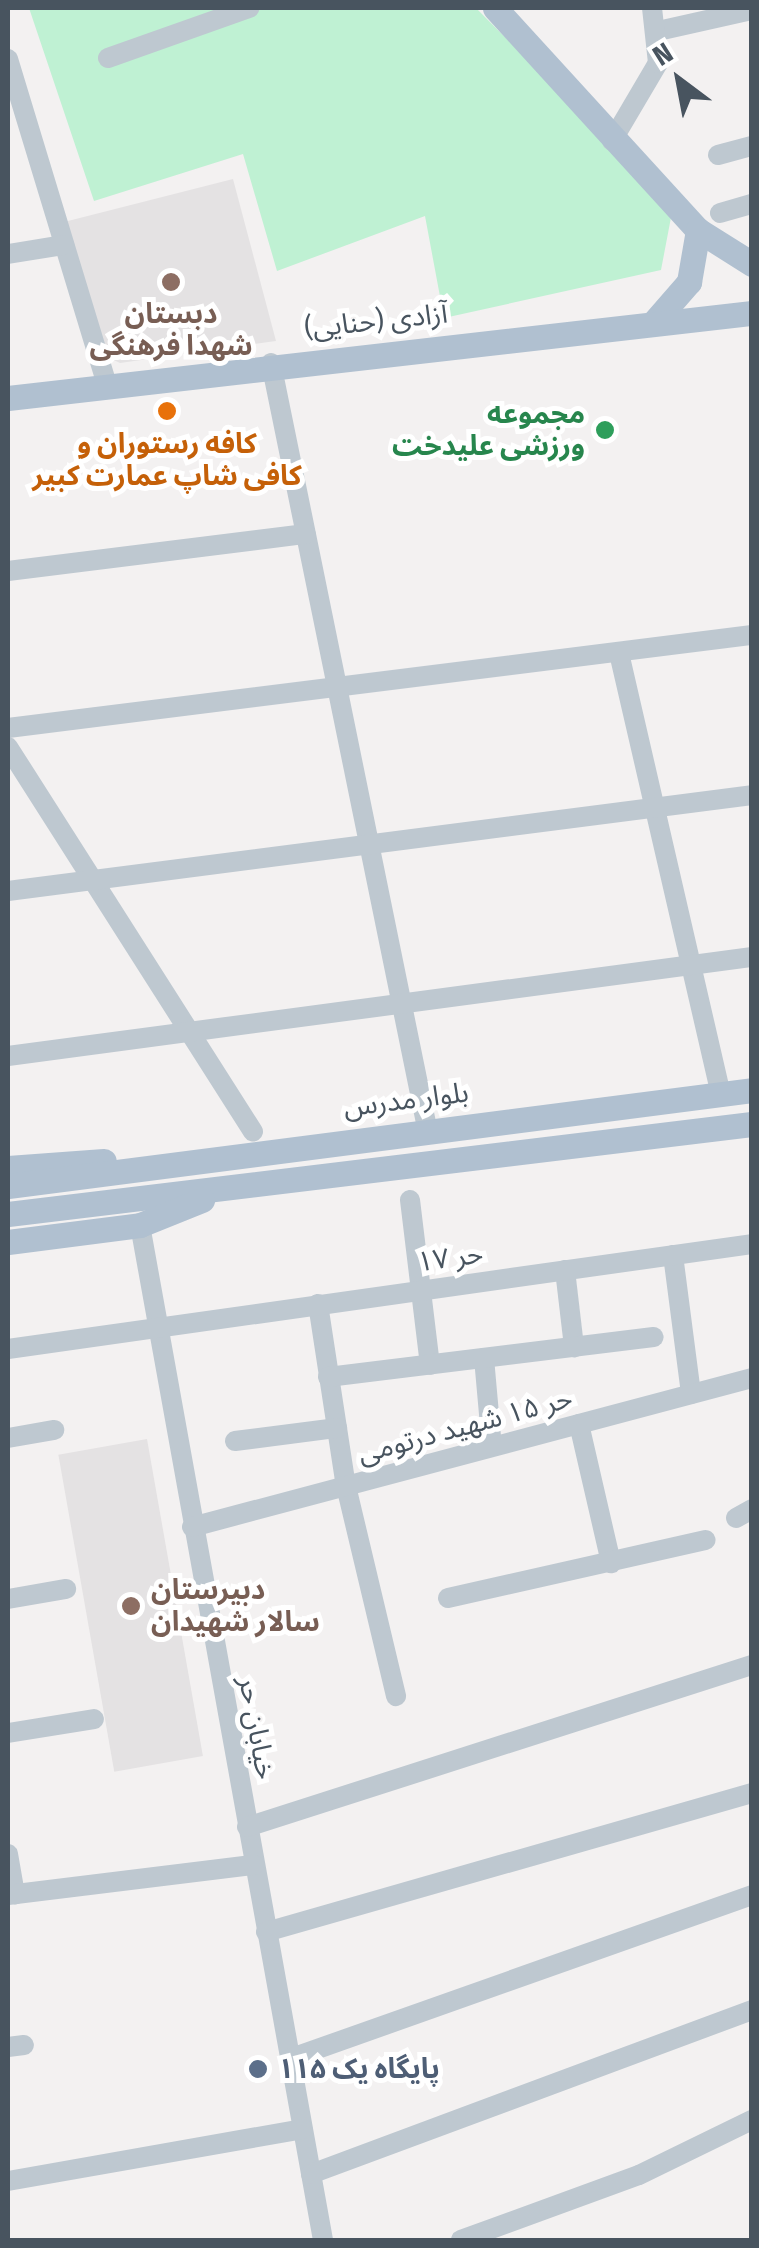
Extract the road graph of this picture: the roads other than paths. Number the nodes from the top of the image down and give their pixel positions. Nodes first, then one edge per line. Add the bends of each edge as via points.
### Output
1 (249, 8) edge
2 (495, 8) edge
3 (652, 8) edge
4 (750, 11) edge
5 (658, 30) junction
6 (108, 58) dead end
7 (8, 60) edge
8 (14, 103) edge
9 (612, 142) junction
10 (752, 146) edge
11 (718, 155) dead end
12 (752, 204) edge
13 (720, 213) dead end
14 (698, 230) junction
15 (64, 245) junction
16 (8, 254) edge
17 (752, 264) edge
18 (752, 313) edge
19 (654, 321) junction
20 (271, 363) junction
21 (107, 385) junction
22 (8, 398) edge
23 (306, 534) junction
24 (8, 571) edge
25 (752, 634) edge
26 (619, 652) junction
27 (338, 691) junction
28 (8, 728) edge
29 (8, 746) edge
30 (752, 794) edge
31 (655, 807) junction
32 (369, 844) junction
33 (95, 882) junction
34 (8, 891) edge
35 (752, 957) edge
36 (691, 965) junction
37 (402, 1004) junction
38 (192, 1032) junction
39 (8, 1056) edge
40 (752, 1090) edge
41 (721, 1094) junction
42 (752, 1124) edge
43 (427, 1128) junction
44 (253, 1132) dead end
45 (174, 1160) junction
46 (8, 1168) edge
47 (8, 1186) edge
48 (236, 1186) junction
49 (410, 1200) dead end
50 (8, 1214) edge
51 (140, 1225) junction
52 (8, 1242) edge
53 (752, 1244) edge
54 (673, 1255) junction
55 (565, 1270) junction
56 (419, 1290) junction
57 (318, 1304) junction
58 (156, 1326) junction
59 (654, 1337) dead end
60 (574, 1347) junction
61 (8, 1349) edge
62 (484, 1358) junction
63 (430, 1364) junction
64 (328, 1377) junction
65 (752, 1378) edge
66 (691, 1394) junction
67 (579, 1424) junction
68 (337, 1428) junction
69 (54, 1430) dead end
70 (8, 1438) edge
71 (235, 1441) dead end
72 (492, 1447) junction
73 (346, 1486) junction
74 (192, 1526) junction
75 (706, 1540) dead end
76 (610, 1563) junction
77 (66, 1589) dead end
78 (448, 1598) dead end
79 (8, 1599) edge
80 (752, 1665) edge
81 (396, 1696) dead end
82 (94, 1719) dead end
83 (8, 1734) edge
84 (752, 1793) edge
85 (247, 1826) junction
86 (8, 1854) edge
87 (254, 1866) junction
88 (11, 1895) edge
89 (752, 1895) edge
90 (266, 1932) junction
91 (752, 2010) edge
92 (289, 2059) junction
93 (752, 2120) edge
94 (302, 2129) junction
95 (310, 2174) junction
96 (8, 2181) edge
97 (323, 2240) edge
98 (461, 2240) edge

1 - 6 street
2 - 9 main road
3 - 5 street
4 - 5 street
5 - 9 street via 658,63
7 - 8 street
8 - 15 street
9 - 14 main road
10 - 11 street
12 - 13 street
14 - 17 main road
14 - 19 main road via 689,282
15 - 16 street
15 - 21 street
18 - 19 main road, آزادی (حنایی)
19 - 20 main road, آزادی (حنایی)
20 - 21 main road, آزادی (حنایی)
20 - 23 street
21 - 22 main road, آزادی (حنایی)
23 - 24 street
23 - 27 street
25 - 26 street
26 - 27 street
26 - 31 street
27 - 28 street
27 - 32 street
29 - 33 street
30 - 31 street
31 - 32 street
31 - 36 street
32 - 33 street
32 - 37 street
33 - 34 street
33 - 38 street
35 - 36 street
36 - 37 street
36 - 41 street
37 - 38 street
37 - 43 street
38 - 39 street
38 - 44 street
40 - 41 main road, بلوار مدرس
41 - 43 main road, بلوار مدرس
42 - 48 main road
43 - 45 main road, بلوار مدرس
45 - 46 main road
45 - 47 main road, بلوار مدرس
48 - 50 main road
48 - 51 main road
49 - 56 street
51 - 52 main road
51 - 58 street, خیابان حر
53 - 54 street, حر ۱۷
54 - 55 street, حر ۱۷
54 - 66 street
55 - 56 street, حر ۱۷
55 - 60 street
56 - 57 street, حر ۱۷
56 - 63 street
57 - 58 street, حر ۱۷
57 - 64 street
58 - 61 street, حر ۱۷
58 - 74 street, خیابان حر
59 - 60 street
60 - 62 street
62 - 63 street
62 - 72 street
63 - 64 street
64 - 68 street
65 - 66 street, حر ۱۵ شهید درتومی
66 - 67 street, حر ۱۵ شهید درتومی
67 - 72 street, حر ۱۵ شهید درتومی
67 - 76 street
68 - 71 street
68 - 73 street
69 - 70 street
72 - 73 street, حر ۱۵ شهید درتومی
73 - 74 street, حر ۱۵ شهید درتومی
73 - 81 street
74 - 85 street, خیابان حر
75 - 76 street
76 - 78 street
77 - 79 street
80 - 85 street
82 - 83 street
84 - 90 street
85 - 87 street, خیابان حر
86 - 88 street
87 - 88 street
87 - 90 street, خیابان حر
89 - 92 street
90 - 92 street, خیابان حر
91 - 95 street
92 - 94 street, خیابان حر
93 - 98 street via 640,2175
94 - 95 street, خیابان حر
94 - 96 street
95 - 97 street, خیابان حر

